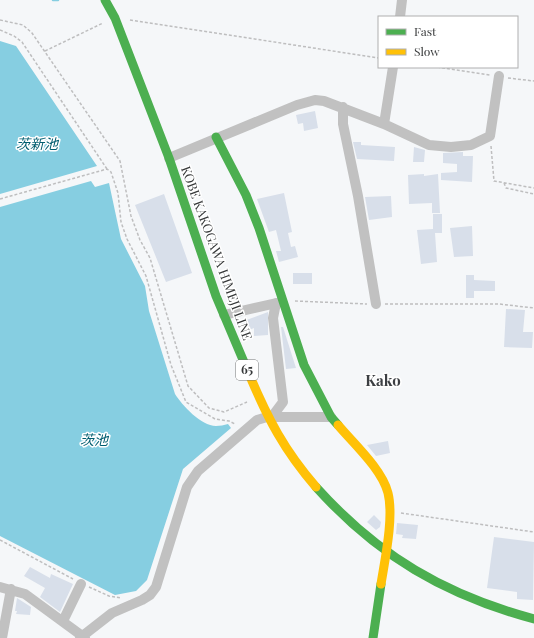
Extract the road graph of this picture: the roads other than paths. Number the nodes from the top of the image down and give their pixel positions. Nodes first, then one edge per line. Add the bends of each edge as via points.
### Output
1 (105, 0) edge
2 (402, 0) edge
3 (400, 16) edge
4 (393, 68) edge
5 (499, 76) road end
6 (343, 107) junction
7 (384, 124) junction
8 (216, 137) junction
9 (169, 158) junction
10 (279, 302) junction
11 (376, 304) road end
12 (224, 315) junction
13 (269, 417) junction
14 (331, 417) junction
15 (386, 552) junction
16 (81, 584) road end
17 (0, 587) edge
18 (11, 589) junction
19 (534, 619) edge
20 (63, 621) junction
21 (82, 637) edge
22 (2, 638) edge
23 (373, 638) edge

1 - 9 main road, KOBE KAKOGAWA HIMEJI LINE / 65 via 115,18
2 - 3 street
4 - 7 street
5 - 7 street via 490,136 471,145 429,145
6 - 7 street
6 - 8 street via 315,100 296,104
6 - 11 street via 343,124
8 - 9 street
8 - 10 main road via 246,195
9 - 12 main road, KOBE KAKOGAWA HIMEJI LINE / 65
10 - 12 street
10 - 13 street via 273,318 283,402
10 - 14 main road via 304,365
12 - 13 main road, KOBE KAKOGAWA HIMEJI LINE / 65
13 - 14 street
13 - 15 main road, KOBE KAKOGAWA HIMEJI LINE / 65 via 276,434 298,466 329,502
13 - 21 street via 257,420 198,471 188,487 156,587 150,595 112,613
14 - 15 main road via 369,461 383,482 390,501
15 - 19 main road, KOBE KAKOGAWA HIMEJI LINE / 65 via 409,568 447,588 510,613
15 - 23 main road
16 - 20 street
17 - 18 street
18 - 20 street via 25,594
18 - 22 street
20 - 21 street

